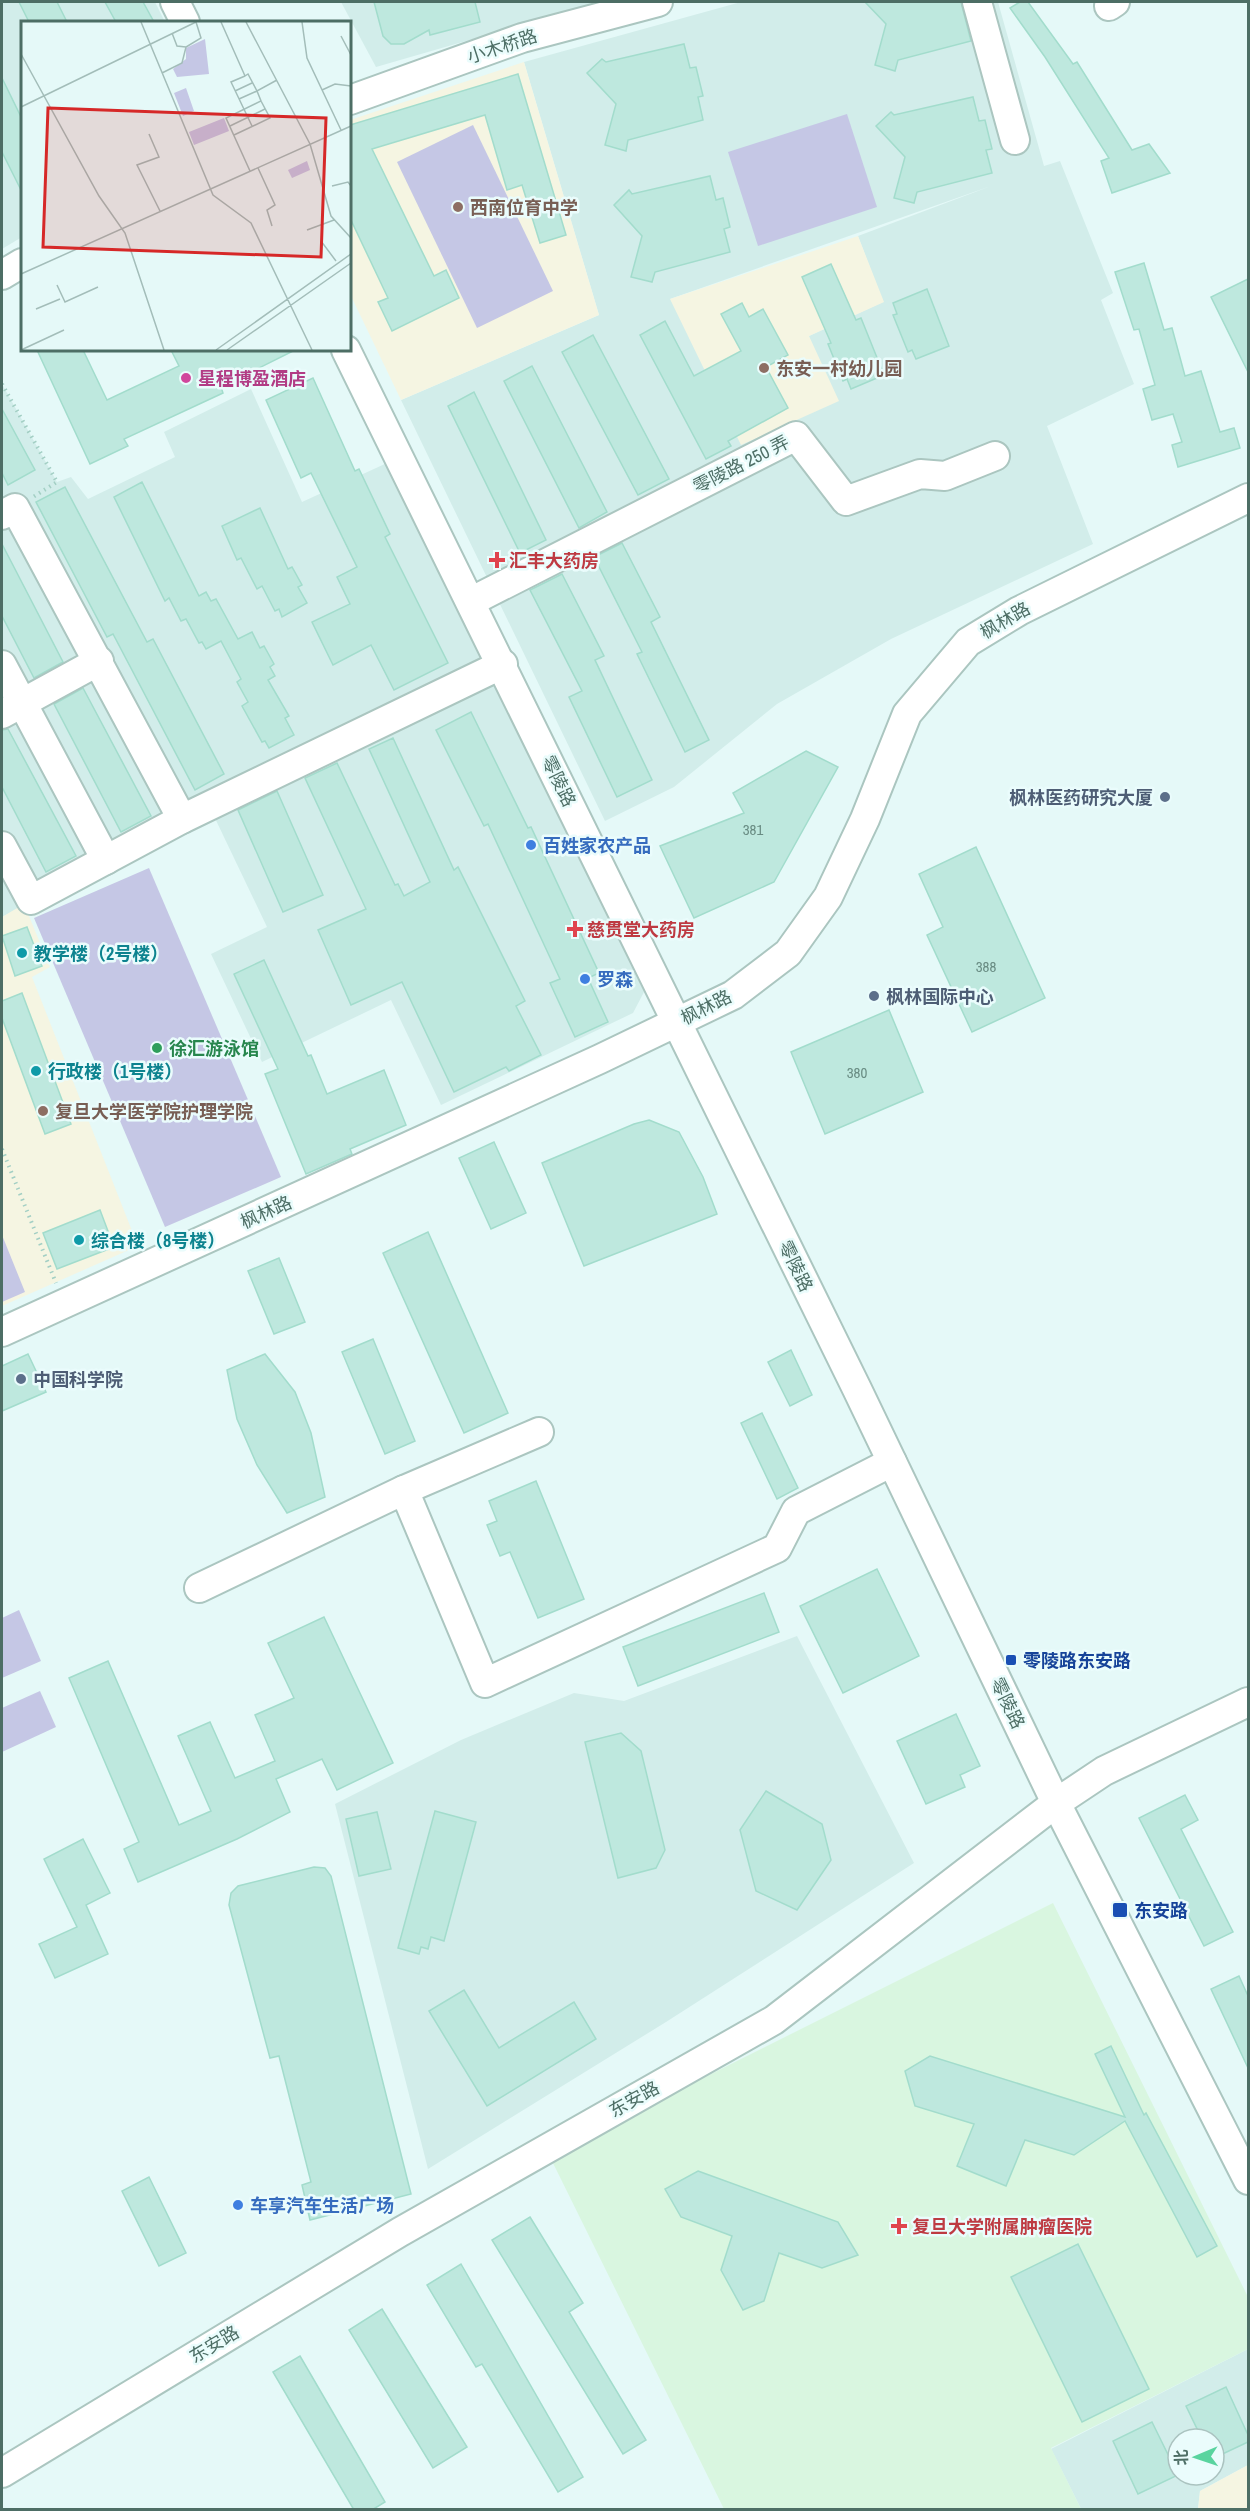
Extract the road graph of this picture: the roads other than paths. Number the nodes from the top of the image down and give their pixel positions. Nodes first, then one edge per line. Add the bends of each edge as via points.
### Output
1 (175, 2) edge
2 (658, 2) edge
3 (977, 2) edge
4 (184, 21) edge
5 (351, 100) edge
6 (1015, 140) dead end
7 (21, 264) edge
8 (2, 275) edge
9 (347, 351) edge
10 (995, 456) dead end
11 (1248, 498) edge
12 (8, 512) edge
13 (472, 601) junction
14 (99, 661) junction
15 (503, 664) junction
16 (2, 665) edge
17 (12, 708) edge
18 (182, 819) junction
19 (2, 846) edge
20 (106, 860) junction
21 (675, 1023) junction
22 (2, 1332) edge
23 (539, 1432) dead end
24 (892, 1462) junction
25 (404, 1490) junction
26 (199, 1588) dead end
27 (1248, 1702) edge
28 (1056, 1803) junction
29 (1248, 2180) edge
30 (2, 2474) edge

1 - 4 street
2 - 5 street, 小木桥路 via 522,38
3 - 6 street
7 - 8 street
9 - 13 street, 零陵路
10 - 13 street, 零陵路 250 弄 via 945,476 920,474 846,501 796,436
11 - 21 street, 枫林路 via 1019,611 968,642 907,714 865,819 828,897 788,953 732,995
12 - 14 street
13 - 15 street, 零陵路
14 - 17 street
14 - 18 street
15 - 18 street
15 - 21 street, 零陵路
16 - 17 street
17 - 20 street
18 - 20 street
19 - 20 street via 31,900
21 - 22 street, 枫林路
21 - 24 street, 零陵路
23 - 25 street
24 - 25 street via 796,1511 777,1548 485,1683
24 - 28 street, 零陵路
25 - 26 street
27 - 28 street, 东安路 via 1104,1771
28 - 29 street, 零陵路
28 - 30 street, 东安路 via 774,2020 400,2232

